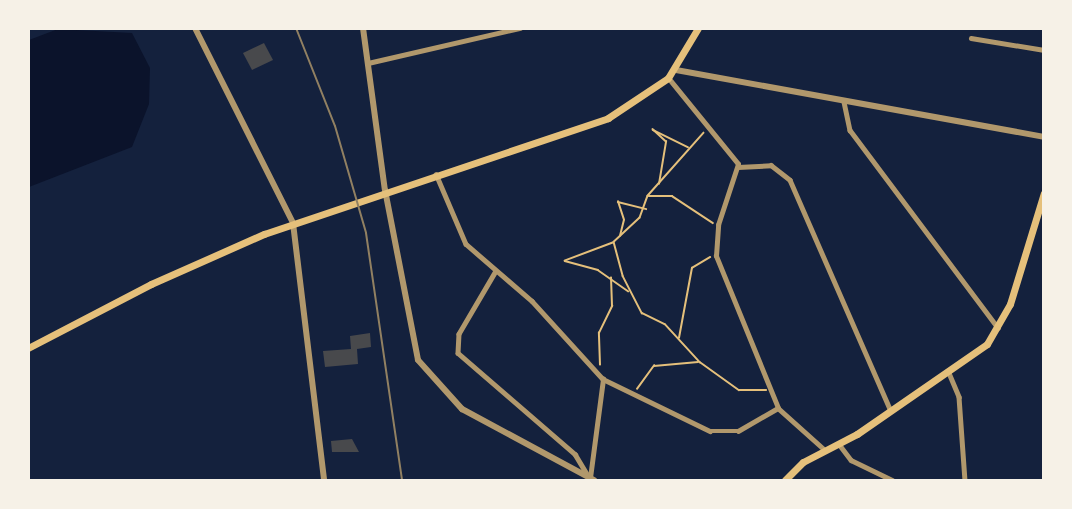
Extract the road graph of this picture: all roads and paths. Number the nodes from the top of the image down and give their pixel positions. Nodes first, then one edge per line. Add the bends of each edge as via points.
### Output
1 (195, 28) edge
2 (363, 28) edge
3 (520, 28) edge
4 (698, 28) edge
5 (971, 38) dead end
6 (1044, 50) edge
7 (368, 63) junction
8 (676, 70) junction
9 (668, 78) junction
10 (844, 102) junction
11 (709, 128) junction
12 (1044, 137) edge
13 (688, 147) junction
14 (738, 167) junction
15 (436, 174) junction
16 (658, 184) junction
17 (385, 190) junction
18 (1044, 193) edge
19 (648, 196) junction
20 (646, 209) junction
21 (293, 223) junction
22 (718, 225) junction
23 (620, 236) junction
24 (614, 242) junction
25 (716, 256) junction
26 (496, 271) junction
27 (610, 277) junction
28 (629, 292) junction
29 (998, 329) junction
30 (679, 339) junction
31 (28, 348) edge
32 (700, 362) junction
33 (597, 372) junction
34 (949, 373) junction
35 (603, 379) junction
36 (770, 390) junction
37 (636, 393) junction
38 (778, 408) junction
39 (891, 411) junction
40 (839, 444) junction
41 (825, 450) junction
42 (592, 479) edge
43 (324, 480) edge
44 (785, 480) edge
45 (892, 480) edge
46 (965, 480) edge

1 - 21 street
2 - 7 street
3 - 7 street
4 - 8 main road
5 - 6 street
7 - 17 street
8 - 9 main road
8 - 10 street
9 - 11 street
9 - 15 main road via 632,106 584,129
10 - 12 street
10 - 29 street via 850,130
11 - 13 path via 695,147
11 - 14 street via 734,154
13 - 16 path
13 - 16 path via 653,130 666,142
14 - 22 street
14 - 39 street via 771,165 790,180
15 - 17 main road
15 - 26 street via 460,237
16 - 19 path
17 - 21 main road
17 - 42 street via 411,340 426,373 462,409
18 - 29 main road
19 - 20 path
19 - 22 path via 672,196
20 - 23 path
20 - 23 path via 618,202 624,220
21 - 31 main road via 160,280
21 - 43 street
22 - 25 street
23 - 24 path
24 - 27 path via 565,261
24 - 28 path
25 - 30 path via 692,268
25 - 36 street
26 - 33 street via 532,301
26 - 42 street via 459,334 458,353 575,454
27 - 28 path
27 - 33 path via 612,306 599,333
28 - 30 path via 642,313
29 - 34 main road via 983,348
30 - 32 path
32 - 36 path via 740,390
32 - 37 path via 654,366
33 - 35 street
34 - 39 main road
34 - 46 street via 959,398
35 - 37 street
35 - 42 street
36 - 38 street
37 - 38 street via 723,434
38 - 41 street
39 - 40 main road
40 - 41 main road
40 - 45 street via 851,460
41 - 44 main road

